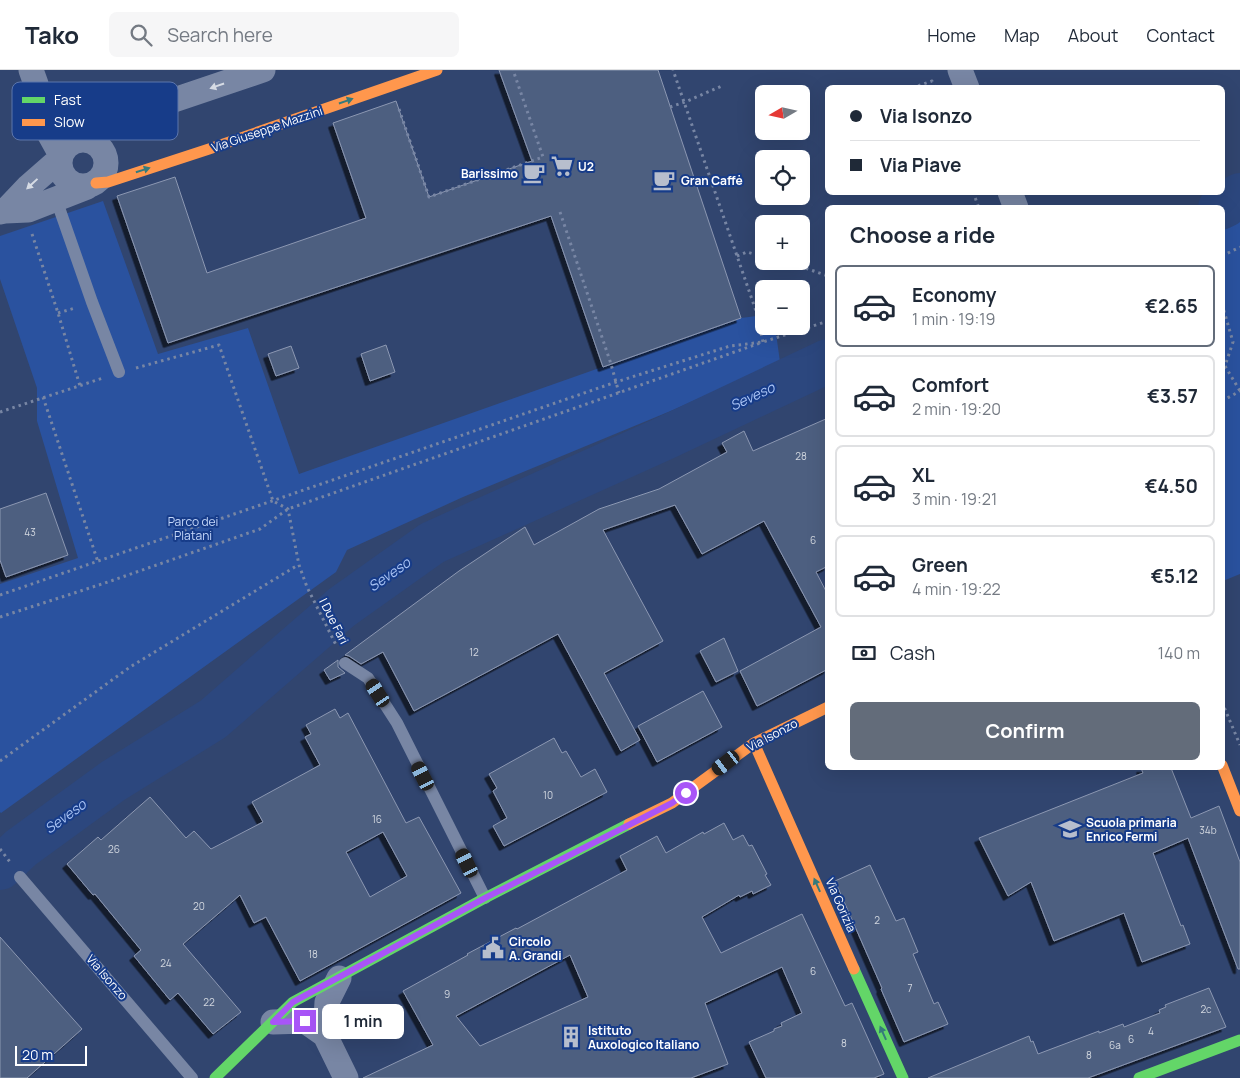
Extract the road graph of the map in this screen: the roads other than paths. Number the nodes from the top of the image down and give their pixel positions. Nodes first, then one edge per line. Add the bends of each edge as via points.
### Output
1 (263, 70) edge
2 (437, 70) edge
3 (960, 70) edge
4 (966, 85) edge
5 (178, 99) edge
6 (68, 140) edge
7 (81, 140) edge
8 (72, 148) junction
9 (92, 185) junction
10 (56, 199) junction
11 (2, 212) edge
12 (119, 372) road end
13 (345, 663) road end
14 (825, 708) edge
15 (754, 743) junction
16 (1224, 770) edge
17 (1240, 811) edge
18 (20, 877) dead end
19 (485, 898) junction
20 (339, 978) junction
21 (273, 1022) junction
22 (325, 1035) junction
23 (1240, 1040) edge
24 (192, 1078) edge
25 (215, 1078) edge
26 (346, 1078) edge
27 (903, 1078) edge
28 (1138, 1078) edge

1 -> 5 street, Via Giuseppe Mazzini
9 -> 2 street, Via Giuseppe Mazzini via 209,149
3 - 4 street
6 - 8 street
7 -> 8 street, Via Giuseppe Mazzini
8 - 9 street via 60,166 66,180 80,187
8 - 9 street via 92,142 103,151 107,165 105,172
8 -> 11 street, Via Giuseppe Mazzini
9 - 10 street, Via Giuseppe Mazzini
10 - 11 street, Via Giuseppe Mazzini via 28,210
10 - 12 lane
13 - 19 lane via 368,678 397,723
14 - 15 street, Via Isonzo
15 - 19 street, Via Isonzo via 672,803
27 -> 15 street, Via Gorizia
16 - 17 street
18 - 24 lane, Via Isonzo
19 - 20 street, Via Isonzo
20 - 21 street, Via Isonzo via 293,1002
20 - 22 street via 327,1002
21 - 22 street via 305,1021
21 - 25 street, Via Isonzo
22 - 26 street
23 - 28 street

